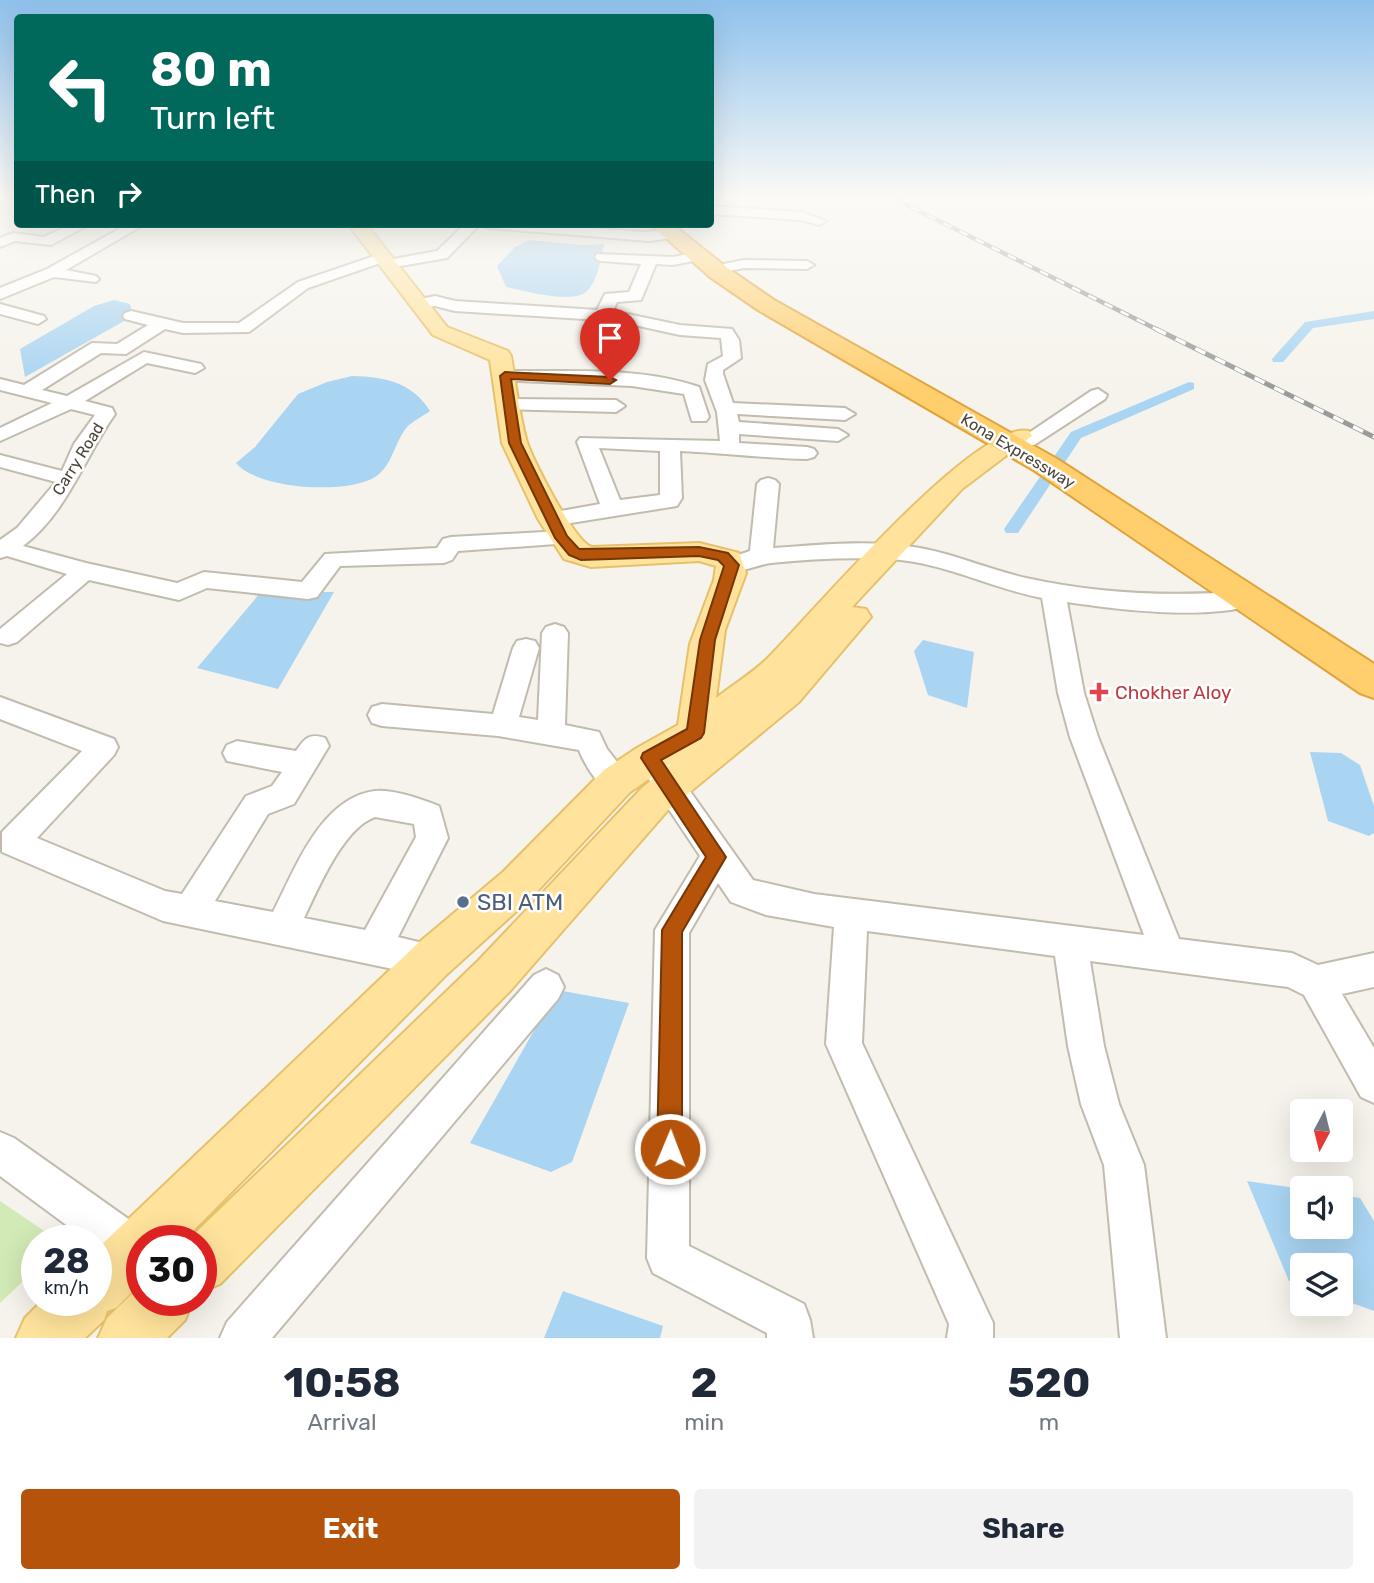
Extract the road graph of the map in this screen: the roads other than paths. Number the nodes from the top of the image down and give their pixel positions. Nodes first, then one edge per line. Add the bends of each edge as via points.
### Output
1 (71, 261) edge
2 (381, 261) edge
3 (387, 261) edge
4 (649, 261) edge
5 (706, 261) edge
6 (721, 261) edge
7 (807, 265) dead end
8 (729, 267) junction
9 (52, 272) junction
10 (91, 279) dead end
11 (0, 294) edge
12 (418, 304) junction
13 (0, 309) edge
14 (603, 314) junction
15 (131, 316) dead end
16 (38, 319) dead end
17 (163, 323) junction
18 (195, 368) dead end
19 (505, 376) junction
20 (0, 384) edge
21 (27, 391) junction
22 (1098, 395) dead end
23 (70, 402) junction
24 (510, 405) junction
25 (615, 406) dead end
26 (845, 414) dead end
27 (699, 416) dead end
28 (728, 428) junction
29 (0, 435) edge
30 (838, 435) dead end
31 (670, 445) junction
32 (1029, 446) junction
33 (807, 453) dead end
34 (0, 461) edge
35 (69, 479) junction
36 (1082, 482) junction
37 (768, 484) dead end
38 (612, 508) junction
39 (557, 529) junction
40 (2, 550) edge
41 (898, 553) junction
42 (761, 556) junction
43 (732, 565) junction
44 (85, 571) junction
45 (1053, 591) junction
46 (1245, 599) junction
47 (555, 633) dead end
48 (3, 637) edge
49 (526, 648) dead end
50 (1374, 668) edge
51 (1374, 684) edge
52 (0, 708) edge
53 (382, 715) dead end
54 (503, 725) junction
55 (551, 733) junction
56 (695, 733) junction
57 (237, 753) dead end
58 (660, 772) junction
59 (617, 781) junction
60 (717, 857) junction
61 (190, 911) junction
62 (851, 914) junction
63 (282, 930) junction
64 (1070, 942) junction
65 (374, 948) junction
66 (1168, 954) junction
67 (431, 960) junction
68 (1374, 970) edge
69 (1316, 983) junction
70 (546, 987) dead end
71 (1374, 1084) edge
72 (0, 1152) edge
73 (161, 1225) edge
74 (126, 1235) edge
75 (217, 1249) edge
76 (126, 1259) edge
77 (112, 1273) edge
78 (68, 1316) edge
79 (149, 1316) edge
80 (45, 1338) edge
81 (127, 1338) edge
82 (243, 1338) edge
83 (790, 1338) edge
84 (970, 1338) edge
85 (1143, 1338) edge

1 - 9 street
2 - 17 street via 303,285 243,328 183,328
3 - 12 main road
4 - 14 street via 635,298 611,297
5 - 32 highway, Kona Expressway via 766,305
6 - 8 highway, Kona Expressway
7 - 8 street
8 - 32 highway, Kona Expressway via 806,318
9 - 10 street
9 - 11 street
12 - 14 street via 435,301
12 - 19 main road via 446,336 500,356
13 - 16 street
14 - 28 street via 680,331 726,333 732,358 714,368 713,376
15 - 17 street
17 - 21 street via 120,351 98,347
18 - 23 street via 144,357
19 - 24 main road
19 - 27 street via 686,387 692,391
20 - 21 street, Carry Road
21 - 23 street, Carry Road
22 - 32 street
23 - 29 street
23 - 35 street, Carry Road via 105,414 84,444
24 - 25 street
24 - 39 main road via 515,443
26 - 28 street
28 - 30 street
28 - 31 street
28 - 33 street via 753,452
31 - 38 street via 671,498
31 - 38 street via 587,442
32 - 36 highway, Kona Expressway
32 - 41 main road
34 - 35 street
35 - 40 street, Carry Road via 26,533
36 - 46 highway, Kona Expressway
36 - 50 highway, Kona Expressway
37 - 42 street
38 - 39 street
39 - 43 main road via 581,555 699,552 723,556
39 - 44 street via 451,544 444,555 333,559 308,591 204,580 179,592
40 - 44 street
41 - 42 street
41 - 45 street
41 - 56 main road via 776,670
41 - 58 main road via 787,693
42 - 43 street
43 - 56 main road via 707,640
44 - 48 street
45 - 46 street via 1167,603
45 - 66 street via 1071,693 1084,737
46 - 51 highway, Kona Expressway
47 - 55 street
49 - 54 street
52 - 61 street via 104,747 13,842 163,906
53 - 54 street
54 - 55 street
55 - 59 street via 589,740 595,755
56 - 58 main road
57 - 61 street via 309,755 283,795 257,805
58 - 59 main road
58 - 60 street
58 - 75 main road via 655,799 494,976
59 - 67 main road via 517,885
60 - 62 street via 742,891 766,900
60 - 83 street via 672,930 668,1258 788,1320
61 - 63 street
62 - 64 street
62 - 84 street via 844,1044 971,1324
63 - 65 street
63 - 65 street via 324,845 348,818 374,804 428,814 432,838
64 - 66 street
64 - 85 street via 1100,1104 1124,1165
65 - 67 street
66 - 69 street via 1292,970
67 - 73 main road
68 - 69 street
69 - 71 street
70 - 82 street
72 - 74 street
76 - 77 main road
78 - 80 main road
79 - 81 main road

